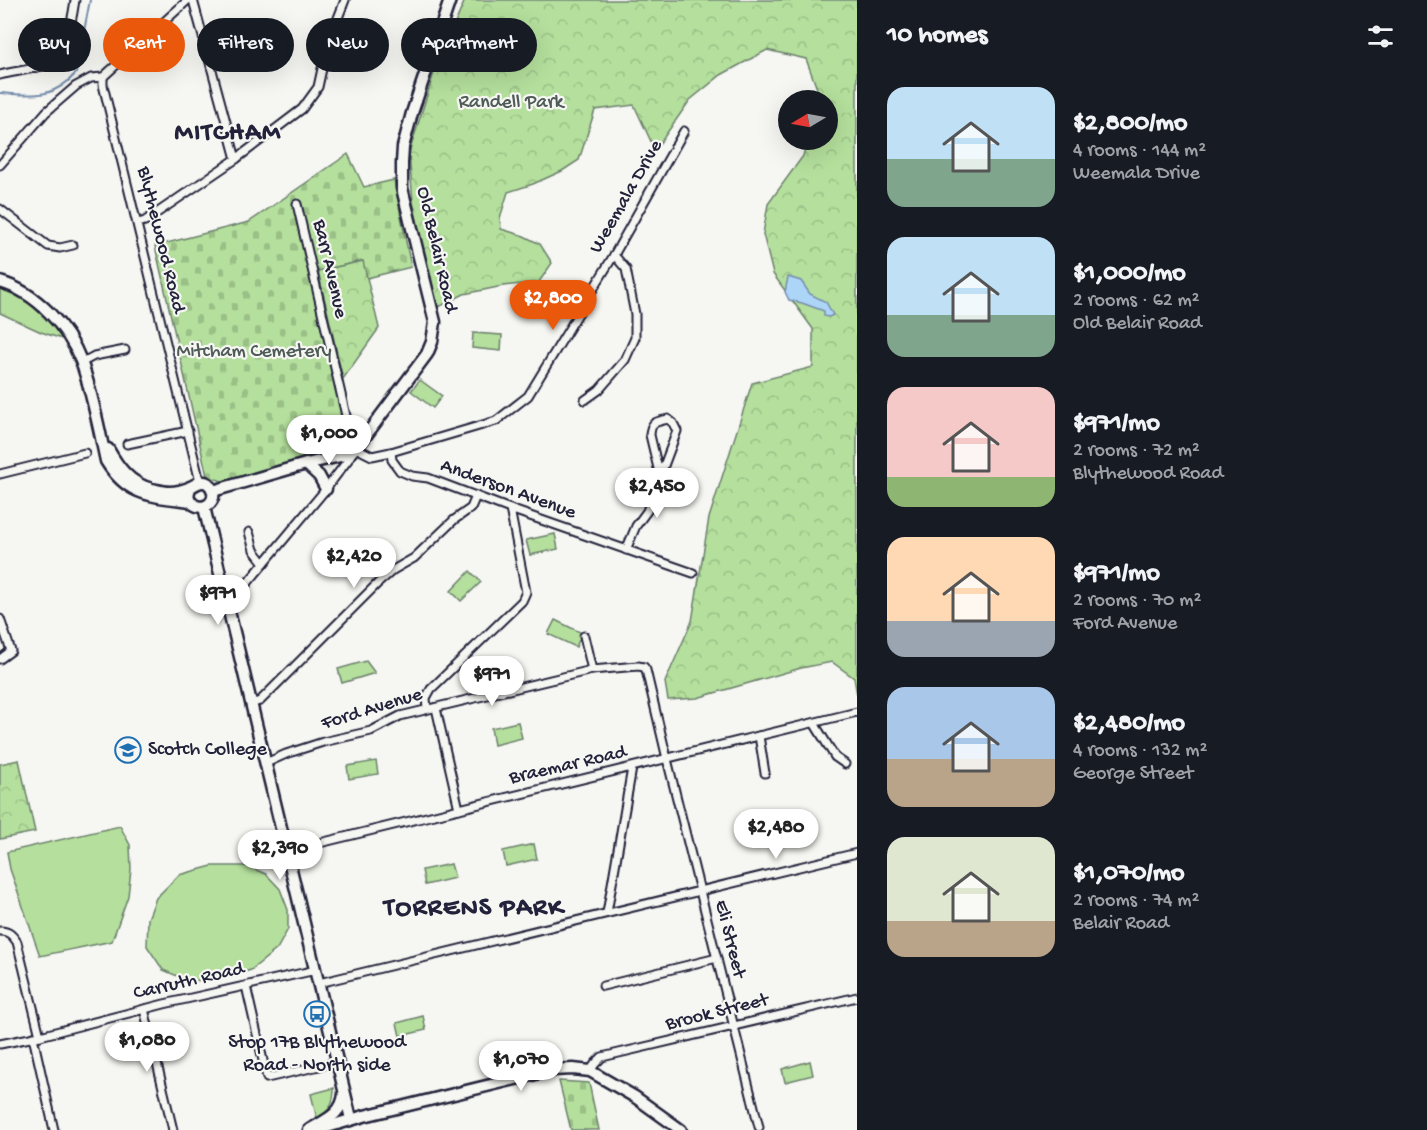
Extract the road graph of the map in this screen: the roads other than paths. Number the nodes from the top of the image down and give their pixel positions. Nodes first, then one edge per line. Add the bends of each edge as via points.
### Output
1 (75, 0) edge
2 (188, 0) edge
3 (193, 0) edge
4 (345, 0) edge
5 (450, 0) edge
6 (0, 75) edge
7 (103, 77) junction
8 (684, 131) dead end
9 (236, 159) junction
10 (0, 165) edge
11 (297, 204) dead end
12 (0, 209) edge
13 (138, 224) junction
14 (73, 245) dead end
15 (63, 248) junction
16 (614, 255) junction
17 (65, 257) dead end
18 (0, 283) edge
19 (0, 290) edge
20 (53, 318) junction
21 (125, 350) dead end
22 (81, 363) junction
23 (585, 400) dead end
24 (188, 431) junction
25 (101, 437) junction
26 (127, 444) dead end
27 (357, 447) junction
28 (391, 452) junction
29 (85, 453) dead end
30 (306, 464) junction
31 (0, 474) edge
32 (660, 477) junction
33 (195, 485) junction
34 (326, 489) junction
35 (213, 491) junction
36 (476, 496) junction
37 (190, 501) junction
38 (204, 507) junction
39 (510, 509) junction
40 (249, 532) dead end
41 (626, 550) junction
42 (264, 562) junction
43 (693, 573) dead end
44 (226, 599) junction
45 (0, 618) edge
46 (584, 636) dead end
47 (0, 659) edge
48 (592, 670) junction
49 (250, 704) junction
50 (436, 708) junction
51 (428, 710) junction
52 (857, 712) edge
53 (814, 723) junction
54 (759, 736) junction
55 (667, 759) junction
56 (266, 763) junction
57 (844, 764) dead end
58 (632, 768) junction
59 (765, 773) dead end
60 (459, 809) junction
61 (287, 851) junction
62 (857, 853) edge
63 (700, 891) junction
64 (607, 913) junction
65 (0, 931) edge
66 (717, 958) junction
67 (315, 970) junction
68 (319, 983) junction
69 (246, 986) junction
70 (603, 986) dead end
71 (857, 997) edge
72 (144, 1009) junction
73 (734, 1025) junction
74 (36, 1037) junction
75 (0, 1044) edge
76 (337, 1062) junction
77 (590, 1071) junction
78 (344, 1088) junction
79 (351, 1119) junction
80 (759, 1127) dead end
81 (54, 1130) edge
82 (173, 1130) edge
83 (309, 1130) edge
84 (317, 1130) edge
85 (681, 1130) edge

1 - 6 street via 69,27 55,58 44,65
2 - 7 street
3 - 9 street
4 - 9 street via 327,46 318,87 302,109
5 - 27 main road, Old Belair Road via 412,113 402,163 402,188 435,322 432,342
7 - 10 street via 91,78 60,99
7 - 13 street, Blythewood Road
8 - 16 street, Weemala Drive
9 - 13 street
11 - 27 street, Barr Avenue via 350,433
12 - 15 street via 44,244
13 - 24 street, Blythewood Road
14 - 15 street
15 - 17 street
16 - 23 street via 626,269 635,314 635,338 625,360
16 - 28 street, Weemala Drive via 528,396 496,422
18 - 20 main road via 21,291
19 - 20 main road
20 - 22 main road
21 - 22 street via 94,356
22 - 25 main road
24 - 26 street
24 - 33 street, Blythewood Road
25 - 33 main road via 124,473 135,482 170,492
25 - 37 main road via 113,472 136,491
27 - 28 street, Weemala Drive via 372,456
27 - 30 main road via 350,454
27 - 34 street
28 - 36 street, Anderson Avenue via 400,471
29 - 31 street
30 - 34 main road
30 - 35 main road
32 - 32 street via 650,428 655,422 668,419 677,432
32 - 41 street
33 - 35 main road via 208,484
33 - 37 main road via 188,494
34 - 42 street
35 - 38 main road via 213,499
36 - 39 street, Anderson Avenue
36 - 49 street via 471,508 414,558 386,575 260,701
37 - 38 main road
38 - 44 main road
39 - 41 street, Anderson Avenue
39 - 51 street via 526,592 522,601 431,689 426,698
40 - 42 street
41 - 43 street, Anderson Avenue
42 - 44 street via 240,592
44 - 49 main road
45 - 47 street via 11,651
46 - 48 street
48 - 50 street, Ford Avenue
48 - 55 street, Ford Avenue via 644,667
49 - 56 main road
50 - 51 street, Ford Avenue
50 - 60 street
51 - 56 street, Ford Avenue via 400,716 371,731 323,742
52 - 53 street, Braemar Road
53 - 54 street, Braemar Road
53 - 57 street via 835,757
54 - 55 street, Braemar Road
54 - 59 street
55 - 58 street, Braemar Road
55 - 63 street, Eli Street
56 - 61 main road
58 - 60 street, Braemar Road
58 - 64 street
60 - 61 street, Braemar Road
61 - 67 main road
62 - 63 street
63 - 64 street
63 - 66 street, Eli Street
64 - 68 street
65 - 74 street via 12,934 17,942
66 - 70 street
66 - 73 street, Eli Street
67 - 68 main road
67 - 69 street, Carruth Road
68 - 76 main road
69 - 72 street, Carruth Road
69 - 76 street via 267,1078
71 - 73 street, Brook Street
72 - 74 street, Carruth Road
72 - 82 street
73 - 77 street, Brook Street via 602,1058
73 - 80 street, Eli Street
74 - 75 street, Carruth Road
74 - 81 street
76 - 78 main road
77 - 79 main road via 552,1070
77 - 85 main road
78 - 79 main road
78 - 83 main road via 338,1112
79 - 84 main road

